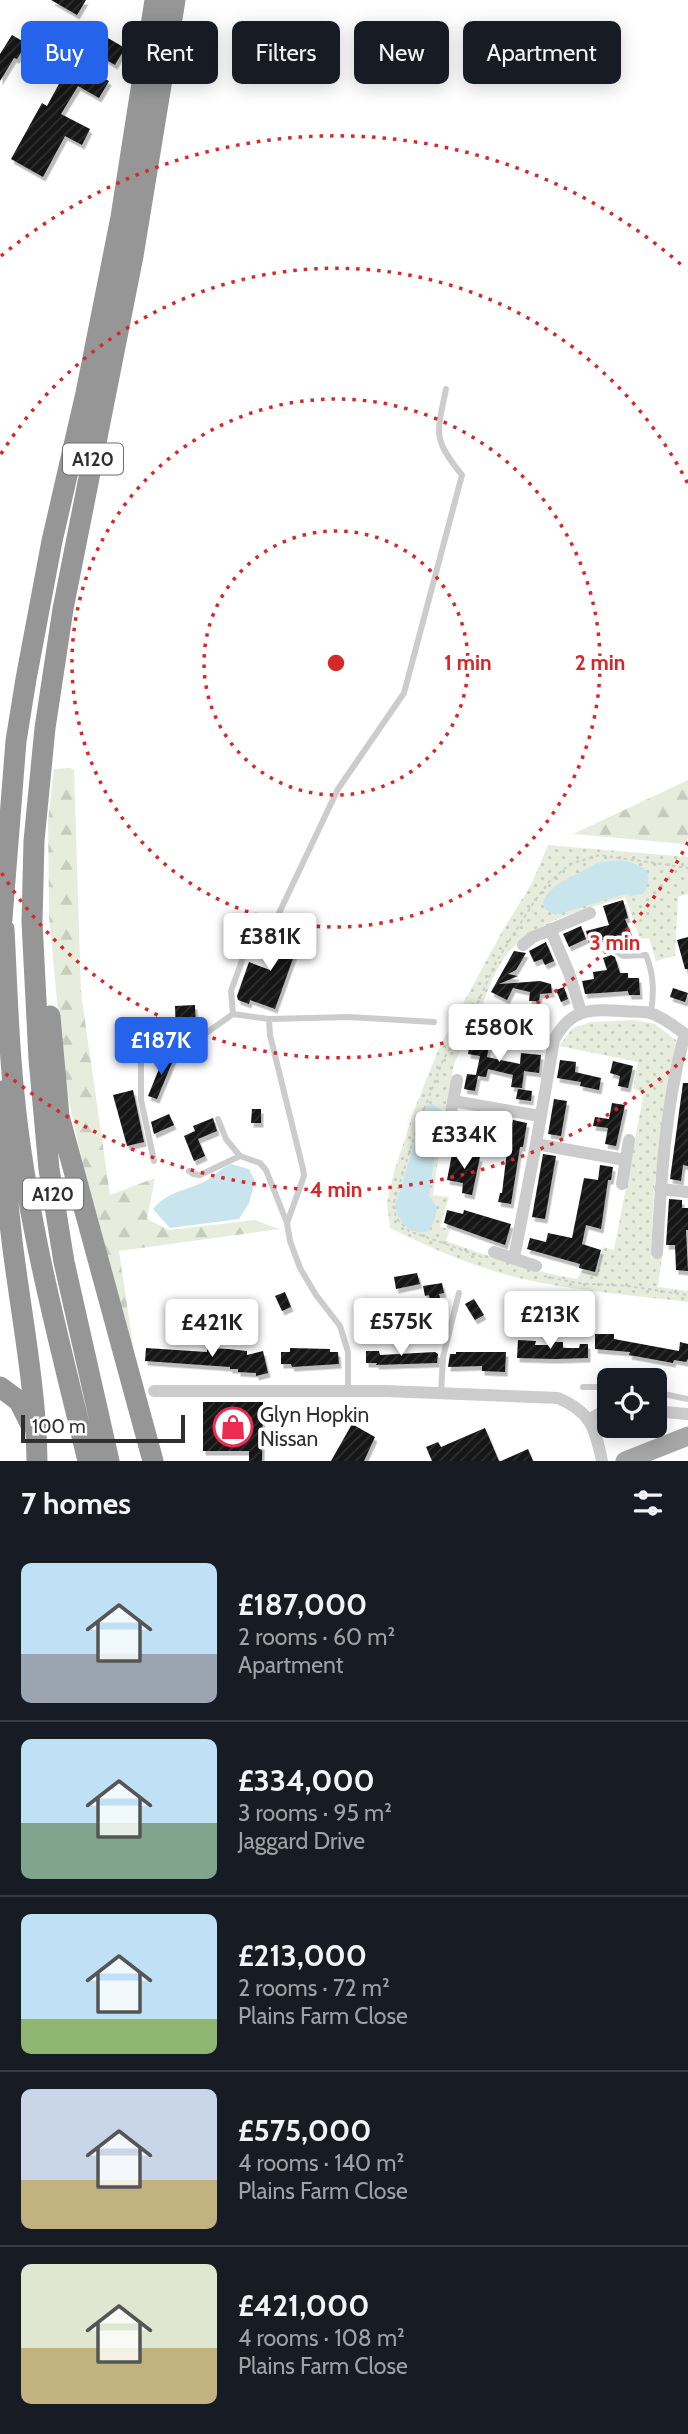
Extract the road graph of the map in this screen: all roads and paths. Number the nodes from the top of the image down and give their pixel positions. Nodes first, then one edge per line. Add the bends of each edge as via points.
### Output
1 (155, 0) edge
2 (175, 0) edge
3 (446, 389) dead end
4 (688, 867) edge
5 (3, 901) junction
6 (590, 913) dead end
7 (32, 922) junction
8 (550, 929) junction
9 (0, 944) edge
10 (523, 945) dead end
11 (609, 947) dead end
12 (580, 1012) junction
13 (651, 1013) junction
14 (233, 1014) junction
15 (269, 1019) junction
16 (434, 1022) dead end
17 (687, 1035) edge
18 (0, 1038) edge
19 (457, 1080) dead end
20 (453, 1101) junction
21 (540, 1116) junction
22 (218, 1119) dead end
23 (449, 1123) dead end
24 (629, 1140) dead end
25 (536, 1144) junction
26 (240, 1156) junction
27 (625, 1160) junction
28 (154, 1161) dead end
29 (189, 1171) dead end
30 (622, 1184) dead end
31 (660, 1189) junction
32 (688, 1192) edge
33 (287, 1223) junction
34 (657, 1253) dead end
35 (489, 1255) joint
36 (514, 1258) junction
37 (536, 1270) joint
38 (459, 1293) dead end
39 (688, 1295) edge
40 (0, 1387) edge
41 (583, 1387) dead end
42 (597, 1388) edge
43 (154, 1391) dead end
44 (348, 1391) junction
45 (441, 1393) junction
46 (667, 1394) edge
47 (688, 1399) edge
48 (667, 1412) edge
49 (687, 1414) edge
50 (597, 1415) edge
51 (590, 1419) junction
52 (688, 1436) edge
53 (37, 1455) edge
54 (88, 1461) edge
55 (109, 1461) edge
56 (153, 1461) edge
57 (602, 1461) edge
58 (625, 1461) edge

1 - 5 highway, A120 via 121,217 36,617 16,741
2 - 7 highway, A120 via 133,256 63,609 36,816
3 - 14 lane via 438,431 444,453 462,475 404,693 338,789 261,951 244,955 232,991
4 - 35 path via 600,855 570,864 534,902 443,1060 393,1205 396,1218 409,1231
5 - 9 highway, A120
5 - 54 highway, A120 via 14,1095 27,1187 43,1276
6 - 8 street
7 - 55 highway, A120 via 49,1168 64,1262
7 - 56 highway, A120 via 50,1012 59,1116
8 - 10 street
8 - 12 street
11 - 13 lane via 623,956 646,955 654,992
12 - 13 street
12 - 21 street via 567,1020 554,1040
13 - 17 street
14 - 15 lane
14 - 28 lane via 202,1036 143,1049 141,1100
15 - 16 lane
15 - 33 lane via 304,1176
17 - 31 street via 667,1121
18 - 53 highway, A120 via 6,1172
19 - 20 street
20 - 21 street
20 - 23 street
21 - 25 street
22 - 26 lane
24 - 27 street
25 - 27 street
25 - 36 street
26 - 29 lane via 200,1174
26 - 33 lane via 264,1168
27 - 30 street
31 - 32 street
31 - 34 street
33 - 44 lane via 300,1268 341,1326 348,1352
35 - 36 street
36 - 37 street
37 - 39 path via 577,1283
38 - 45 lane via 443,1357
40 - 53 highway via 19,1401
41 - 42 lane
43 - 44 street
44 - 45 street
45 - 51 street via 558,1398
46 - 47 lane
48 - 49 street
50 - 51 street
51 - 57 street
52 - 58 main road

